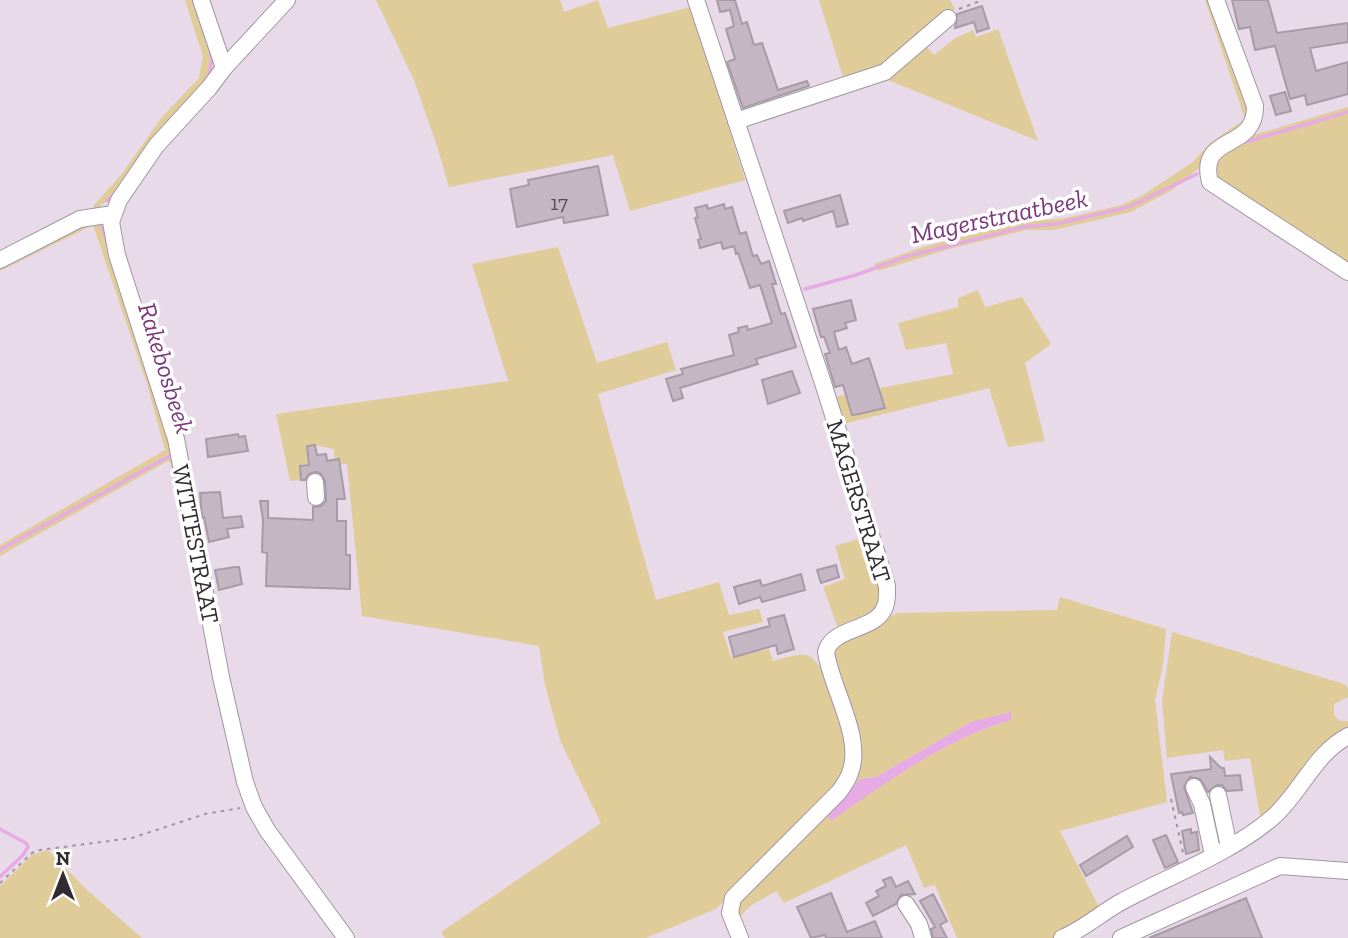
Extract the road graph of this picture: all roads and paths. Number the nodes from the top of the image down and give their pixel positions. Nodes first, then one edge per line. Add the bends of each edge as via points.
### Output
1 (201, 0) edge
2 (287, 0) edge
3 (696, 0) edge
4 (983, 0) edge
5 (1216, 0) edge
6 (948, 18) joint
7 (224, 68) junction
8 (736, 121) junction
9 (113, 214) junction
10 (0, 260) edge
11 (1348, 272) edge
12 (1348, 736) edge
13 (1194, 787) dead end
14 (1218, 795) dead end
15 (1171, 799) dead end
16 (254, 807) junction
17 (1229, 847) junction
18 (1213, 855) junction
19 (1187, 868) junction
20 (1348, 871) edge
21 (0, 883) edge
22 (906, 904) dead end
23 (346, 938) edge
24 (740, 938) edge
25 (923, 938) edge
26 (1062, 938) edge
27 (1121, 938) edge

1 - 7 street
2 - 7 street
3 - 8 street, MAGERSTRAAT
4 - 6 path via 955,10
5 - 11 street via 1255,106 1255,119 1251,128 1209,159 1210,182
6 - 8 street via 886,72
7 - 9 street via 156,146
8 - 24 street, MAGERSTRAAT via 887,586 884,609 877,618 827,646 827,660 850,729 851,772 839,792 733,898 730,912
9 - 10 street via 80,219
9 - 16 street, WITTESTRAAT via 117,255 176,439 226,701
12 - 17 street via 1328,749 1274,816
13 - 18 street
14 - 17 street
15 - 19 path
16 - 21 path via 205,814 132,838 40,850
16 - 23 street, WITTESTRAAT
17 - 18 street
18 - 19 street
19 - 26 street
20 - 27 street via 1280,866
22 - 25 street

